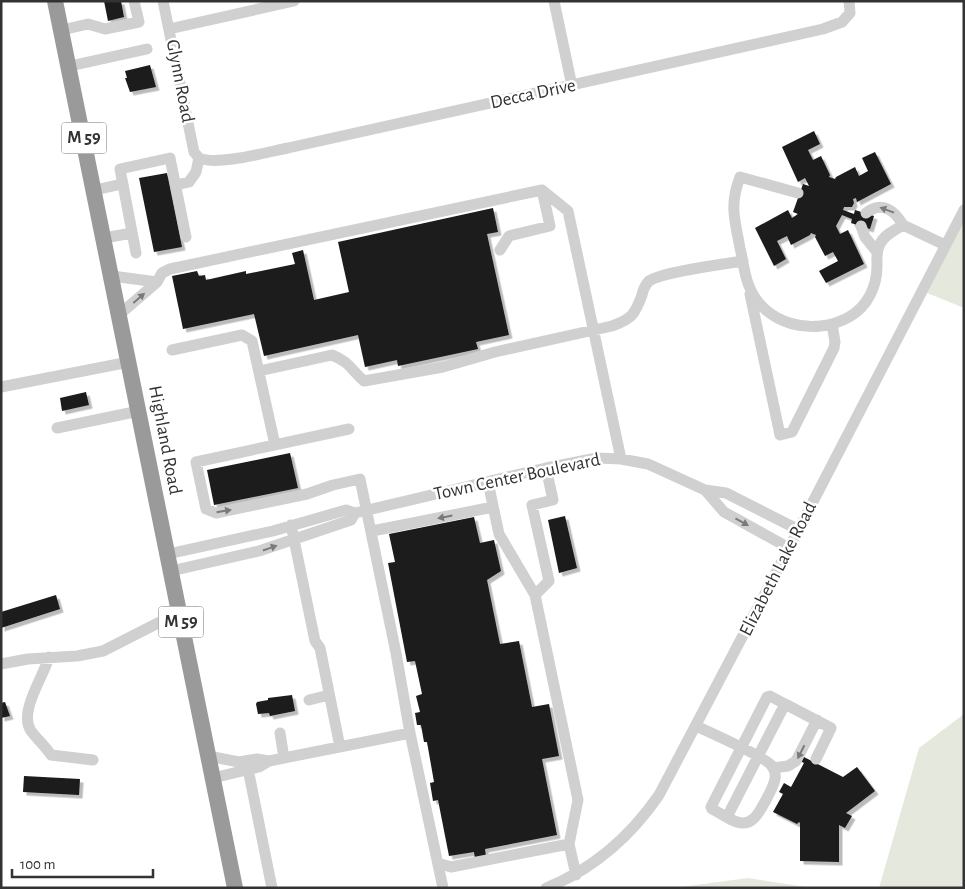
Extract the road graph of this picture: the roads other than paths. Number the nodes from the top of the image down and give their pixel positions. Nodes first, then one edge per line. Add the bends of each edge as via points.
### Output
1 (56, 1) edge
2 (134, 1) edge
3 (163, 1) edge
4 (294, 1) edge
5 (554, 1) edge
6 (849, 1) edge
7 (169, 29) junction
8 (62, 30) junction
9 (147, 49) dead end
10 (70, 66) junction
11 (572, 86) junction
12 (199, 158) junction
13 (122, 184) junction
14 (176, 185) junction
15 (94, 190) junction
16 (542, 190) junction
17 (798, 194) dead end
18 (964, 210) edge
19 (866, 213) dead end
20 (903, 225) junction
21 (861, 226) dead end
22 (132, 233) junction
23 (186, 236) dead end
24 (104, 238) junction
25 (946, 246) junction
26 (500, 250) dead end
27 (877, 252) junction
28 (136, 253) dead end
29 (743, 261) junction
30 (112, 276) junction
31 (157, 282) junction
32 (748, 285) junction
33 (120, 314) junction
34 (832, 324) junction
35 (594, 331) junction
36 (172, 350) dead end
37 (129, 362) junction
38 (259, 371) junction
39 (1, 387) edge
40 (139, 411) junction
41 (57, 428) dead end
42 (349, 429) dead end
43 (275, 445) junction
44 (622, 459) junction
45 (546, 468) junction
46 (488, 482) junction
47 (705, 490) junction
48 (493, 507) junction
49 (368, 510) junction
50 (355, 513) junction
51 (291, 525) junction
52 (799, 530) junction
53 (372, 531) junction
54 (294, 539) junction
55 (790, 548) junction
56 (168, 554) junction
57 (171, 571) junction
58 (535, 595) junction
59 (180, 615) junction
60 (49, 657) junction
61 (1, 664) edge
62 (329, 695) junction
63 (309, 700) dead end
64 (785, 704) junction
65 (817, 720) junction
66 (696, 726) junction
67 (280, 733) dead end
68 (410, 733) junction
69 (340, 747) junction
70 (741, 748) junction
71 (208, 756) junction
72 (758, 756) junction
73 (284, 758) junction
74 (816, 759) dead end
75 (93, 760) dead end
76 (269, 761) junction
77 (773, 768) junction
78 (248, 770) junction
79 (213, 778) junction
80 (728, 817) junction
81 (569, 844) junction
82 (438, 864) junction
83 (576, 875) junction
84 (235, 888) edge
85 (272, 888) edge
86 (442, 888) edge
87 (546, 888) edge

1 - 8 highway, Highland Road / M 59
2 - 8 street via 139,22 105,28 88,24
3 - 7 street, Glynn Road
4 - 7 street
5 - 11 street
6 - 11 street, Decca Drive via 850,13 842,22 823,29
7 - 12 street, Glynn Road via 194,152
8 - 10 highway, Highland Road / M 59
9 - 10 street
10 - 15 highway, Highland Road / M 59
11 - 12 street, Decca Drive via 288,148 224,160
12 - 14 street via 196,172 188,182
13 - 14 street via 120,169 170,158
13 - 15 street
13 - 22 street
14 - 23 street
15 - 24 highway, Highland Road / M 59
16 - 26 street via 550,226 509,236
16 - 31 street via 170,269 162,273
16 - 35 street via 568,211
17 - 29 street via 740,178 733,208
18 - 25 street, Elizabeth Lake Road
20 -> 19 street via 897,214 884,208
20 - 25 street
20 - 27 street via 883,239
21 - 27 street
22 - 24 street
22 - 28 street
24 - 30 highway, Highland Road / M 59
25 - 52 street, Elizabeth Lake Road
27 - 34 street via 876,279 868,298 851,316
29 - 32 street
29 - 35 street via 662,275 649,282 634,314 626,321
30 - 31 street
30 - 33 highway, Highland Road / M 59
33 -> 31 street
32 - 34 street via 764,309 782,321 807,327
32 - 34 street via 780,435 792,432 834,348
33 - 37 highway, Highland Road / M 59
35 - 38 street via 495,352 444,367 373,380 364,381 350,365 332,355
35 - 44 street
36 - 38 street via 242,335 252,341
37 - 39 street
37 - 40 highway, Highland Road / M 59
38 - 43 street
40 - 41 street
40 - 56 highway, Highland Road / M 59
42 - 43 street
43 -> 49 street via 196,462 206,509 216,513 360,479
44 - 45 street, Town Center Boulevard via 597,458
44 - 47 street, Town Center Boulevard via 648,464
45 - 46 street, Town Center Boulevard
45 - 58 street via 553,500 532,505 549,581
46 - 48 street
46 - 49 street, Town Center Boulevard
47 - 52 street, Town Center Boulevard via 726,493
47 -> 55 street, Town Center Boulevard via 724,512
48 -> 53 street
48 - 58 street via 499,534
49 - 50 street, Town Center Boulevard
49 - 53 street
50 - 51 street, Town Center Boulevard via 346,510
50 - 54 street, Town Center Boulevard via 351,520
51 - 54 street
51 - 56 street, Town Center Boulevard
52 - 55 street, Elizabeth Lake Road
53 - 68 street
57 -> 54 street, Town Center Boulevard via 259,552
54 - 62 street
55 - 66 street, Elizabeth Lake Road
56 - 57 highway, Highland Road / M 59
57 - 59 highway, Highland Road / M 59
58 - 81 street via 578,800
59 - 60 street via 104,650 77,656
59 - 71 highway, Highland Road / M 59
60 - 61 street
60 - 75 street via 28,709 30,730 51,755
62 - 63 street
62 - 69 street
64 - 65 street
64 - 70 street via 767,697
64 - 72 street
65 - 74 street via 831,728
65 -> 77 street via 794,763
66 - 70 street
66 - 83 street, Elizabeth Lake Road via 667,781 639,821 606,854
67 - 73 street
68 - 69 street
68 - 82 street
69 - 73 street
70 - 72 street
70 - 80 street via 711,807
71 - 76 street via 239,762
71 - 79 highway, Highland Road / M 59
72 - 77 street
72 - 80 street
73 - 76 street
76 - 78 street
77 - 80 street via 775,780 754,818 742,823
78 - 79 street
78 - 85 street
79 - 84 highway, Highland Road / M 59
81 - 82 street via 451,867
81 - 83 street
82 - 86 street
83 - 87 street, Elizabeth Lake Road

